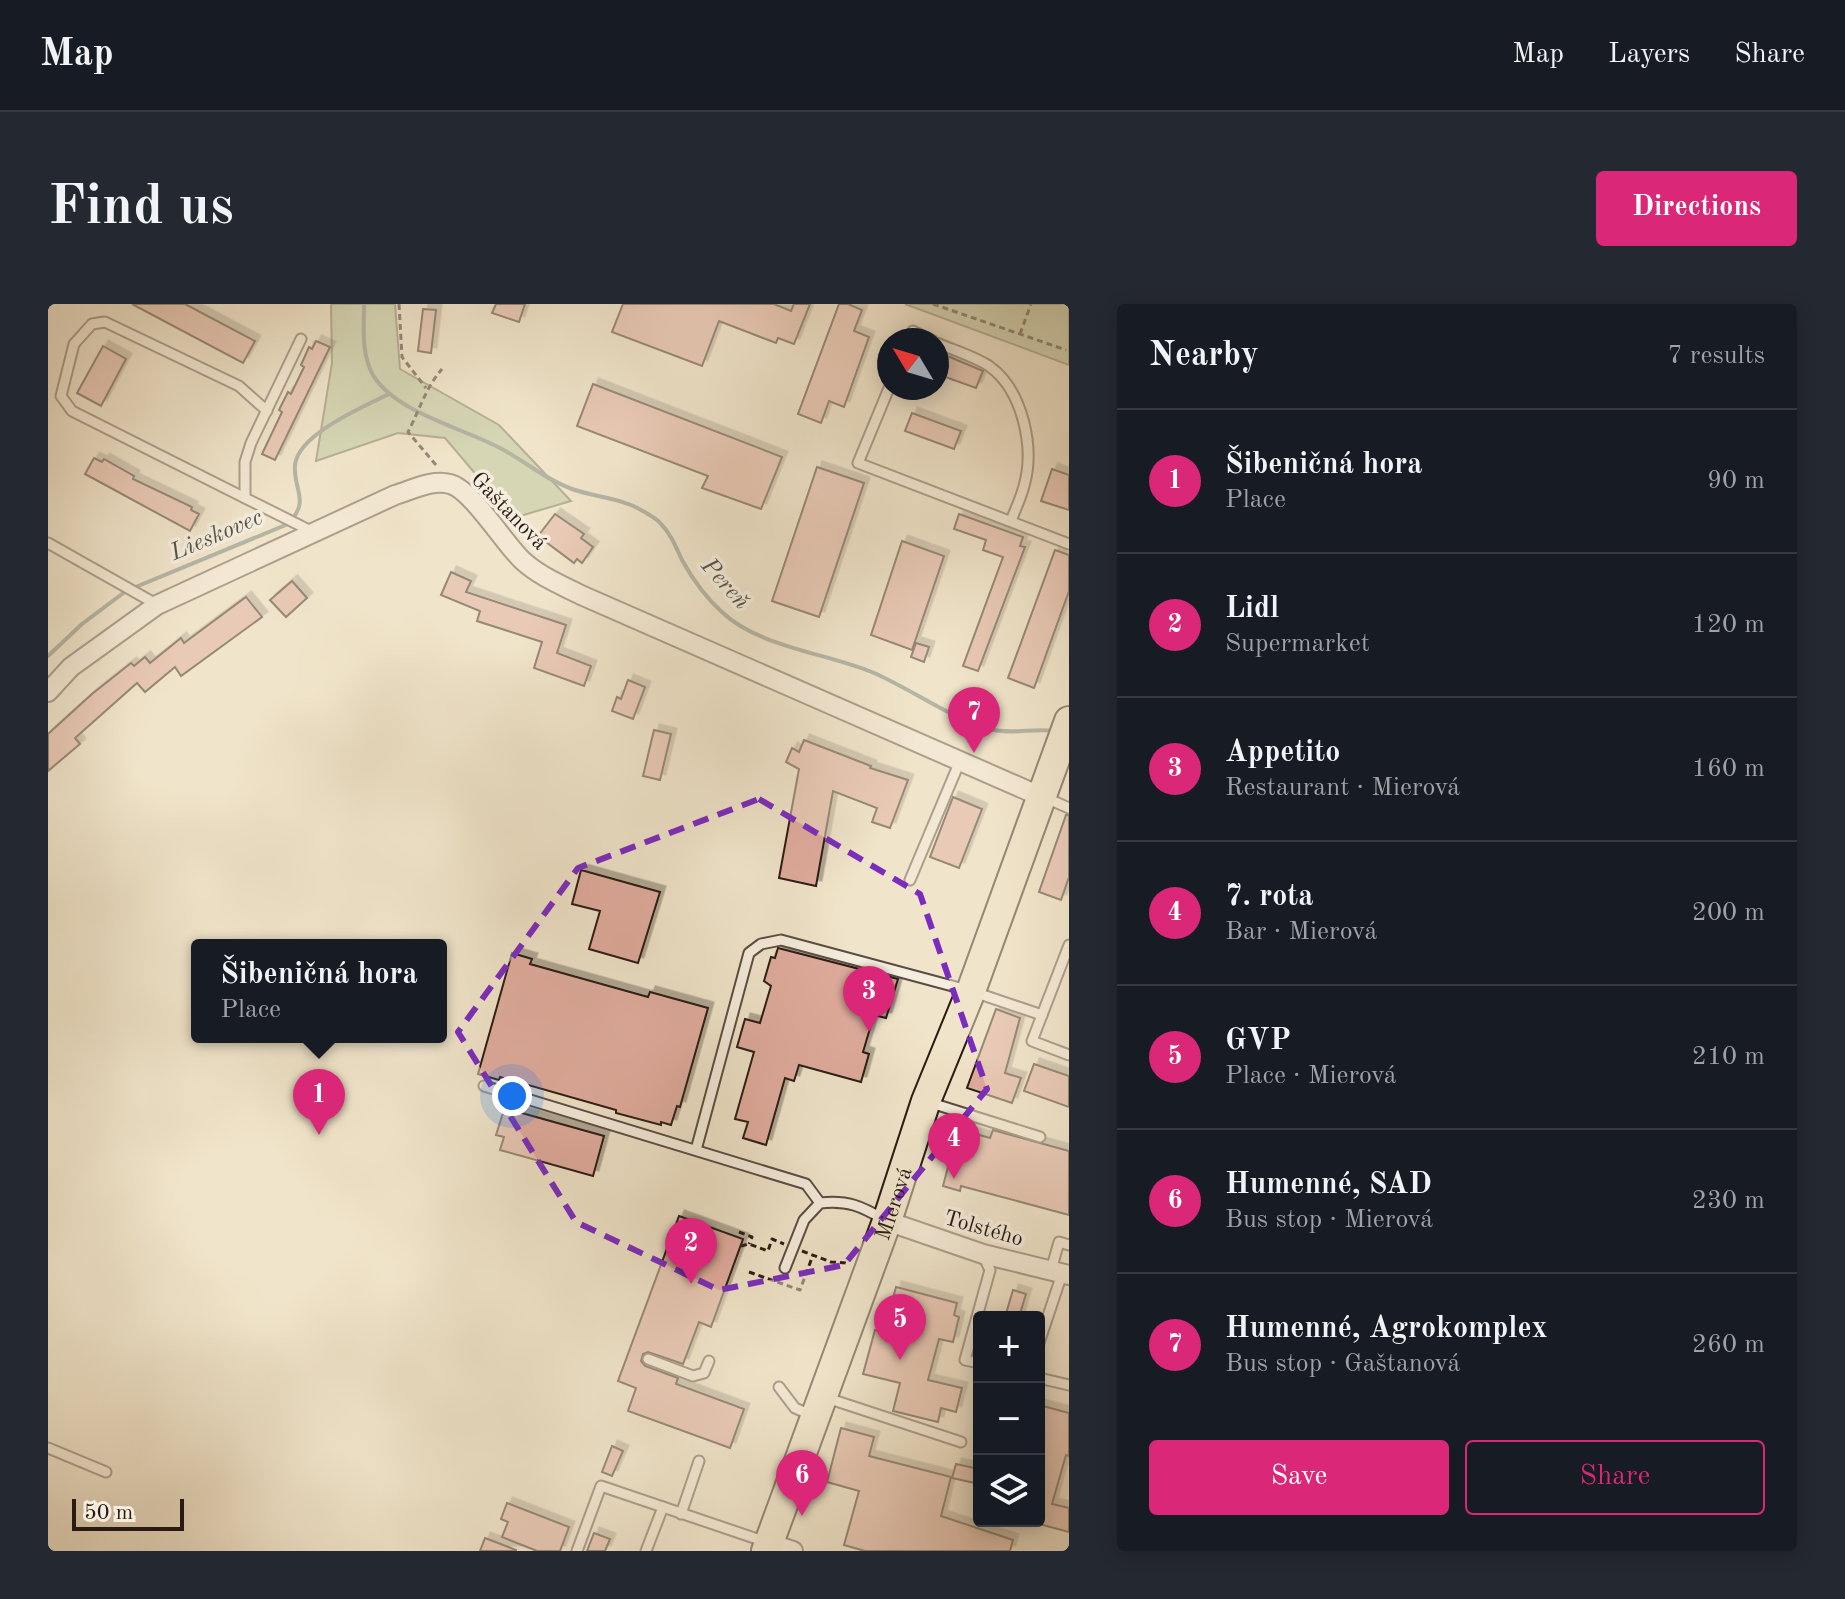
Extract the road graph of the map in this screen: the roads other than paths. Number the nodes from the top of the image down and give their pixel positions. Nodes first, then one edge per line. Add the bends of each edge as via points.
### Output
1 (301, 339) dead end
2 (949, 348) edge
3 (884, 400) edge
4 (267, 411) junction
5 (245, 498) junction
6 (1011, 521) junction
7 (315, 533) junction
8 (48, 543) edge
9 (1069, 544) edge
10 (157, 605) junction
11 (48, 692) edge
12 (1069, 721) edge
13 (960, 761) junction
14 (1042, 797) junction
15 (1069, 808) edge
16 (910, 880) dead end
17 (1069, 945) edge
18 (1065, 966) edge
19 (971, 991) junction
20 (1042, 1015) junction
21 (1069, 1055) edge
22 (484, 1086) dead end
23 (926, 1101) junction
24 (1040, 1137) dead end
25 (696, 1150) junction
26 (820, 1203) junction
27 (887, 1221) junction
28 (1069, 1245) edge
29 (983, 1254) junction
30 (785, 1268) dead end
31 (1061, 1273) edge
32 (979, 1311) edge
33 (1045, 1324) edge
34 (973, 1331) edge
35 (648, 1359) dead end
36 (709, 1361) dead end
37 (973, 1362) edge
38 (1045, 1379) edge
39 (1069, 1385) edge
40 (779, 1387) dead end
41 (819, 1407) junction
42 (961, 1442) dead end
43 (48, 1448) edge
44 (699, 1461) dead end
45 (106, 1472) dead end
46 (663, 1507) junction
47 (681, 1514) junction
48 (776, 1548) edge
49 (577, 1551) edge
50 (646, 1551) edge

1 - 4 lane
2 - 6 lane via 989,366 1019,407 1028,465
3 - 6 lane via 858,463
4 - 5 lane via 245,462
4 - 5 lane via 239,386 105,322 92,324 74,344 61,396 72,411
5 - 7 lane
6 - 9 lane
7 - 10 street, Gaštanová
7 - 13 street, Gaštanová via 395,495 434,482 451,484 464,491 539,573
8 - 10 lane
10 - 11 street, Gaštanová via 71,667
12 - 14 main road, Mierová
13 - 14 street, Gaštanová
13 - 16 lane
14 - 15 lane
14 - 19 main road, Mierová
17 - 18 lane
18 - 20 lane
19 - 20 lane
19 - 23 main road, Mierová
19 - 25 lane via 781,940 761,944 749,953
20 - 21 lane via 1032,1041
22 - 25 lane
23 - 24 lane
23 - 27 main road, Mierová
25 - 26 lane via 806,1184
26 - 27 lane via 843,1200
26 - 30 lane via 804,1220
27 - 29 street, Tolstého
27 - 41 main road, Mierová
28 - 31 lane via 1059,1242
29 - 31 street, Tolstého
29 - 32 lane via 990,1270
31 - 33 lane
34 - 37 lane via 965,1360
35 - 36 lane via 693,1376 704,1373
38 - 39 lane
40 - 41 lane via 795,1408
41 - 42 lane
41 - 48 main road, Mierová
43 - 45 lane
44 - 47 lane
46 - 47 lane
46 - 49 lane via 601,1486
46 - 50 lane
47 - 48 lane

